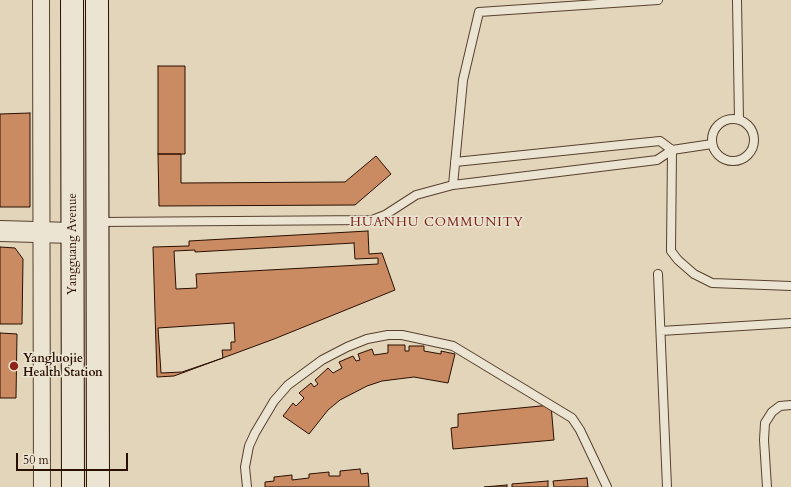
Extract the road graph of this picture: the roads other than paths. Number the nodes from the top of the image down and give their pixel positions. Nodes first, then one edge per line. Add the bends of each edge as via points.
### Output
1 (41, 0) edge
2 (72, 0) edge
3 (97, 0) edge
4 (658, 0) edge
5 (737, 0) edge
6 (739, 120) junction
7 (712, 144) junction
8 (672, 150) junction
9 (455, 162) junction
10 (453, 185) junction
11 (98, 222) junction
12 (0, 231) edge
13 (41, 232) junction
14 (73, 233) junction
15 (658, 274) dead end
16 (791, 286) edge
17 (791, 323) edge
18 (661, 331) junction
19 (791, 405) edge
20 (42, 487) edge
21 (73, 487) edge
22 (98, 487) edge
23 (247, 487) edge
24 (607, 487) edge
25 (667, 487) edge
26 (767, 487) edge

1 - 13 street
2 - 14 main road, Yangguang Avenue
3 - 11 main road, Yangguang Avenue
4 - 9 lane via 479,12 463,80
5 - 6 lane
6 - 7 lane via 726,120 716,127
6 - 7 lane via 749,126 752,132 753,143 748,153 739,159 728,160 718,155
7 - 8 lane
8 - 9 lane via 660,141
8 - 10 lane via 657,160
8 - 16 lane via 671,251 678,260 694,274 712,284
9 - 10 lane
10 - 11 lane via 416,195 385,215 372,220
11 - 22 main road, Yangguang Avenue
12 - 13 street
13 - 14 street
13 - 20 street
14 - 21 main road, Yangguang Avenue
15 - 18 lane
17 - 18 lane
18 - 25 lane
19 - 26 lane via 780,406 772,412 765,423
23 - 24 lane via 249,446 274,401 288,385 322,360 347,346 367,339 402,335 454,346 572,418

